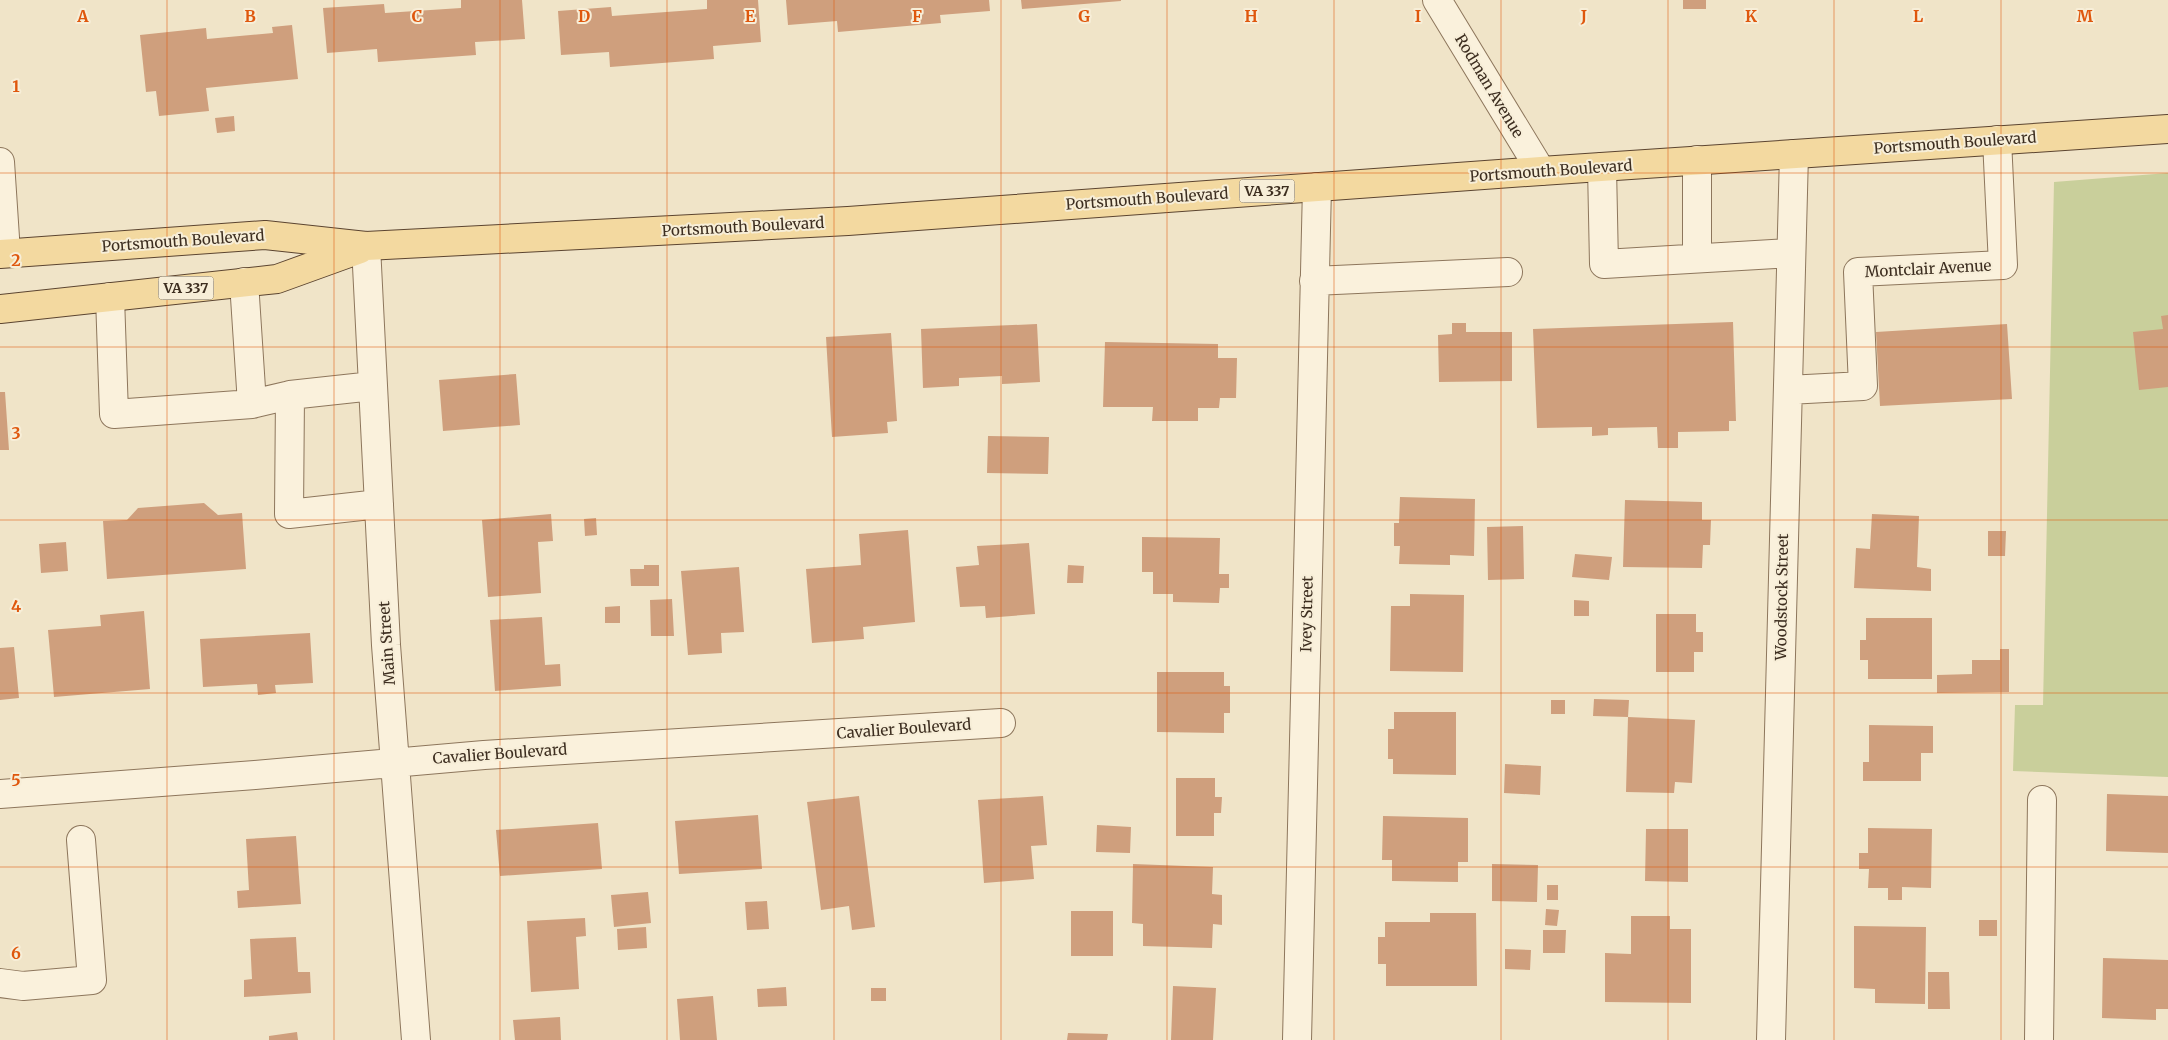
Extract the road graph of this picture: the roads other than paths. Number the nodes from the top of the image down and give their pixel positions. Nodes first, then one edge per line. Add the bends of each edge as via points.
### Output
1 (1437, 0) edge
2 (2168, 129) edge
3 (1997, 140) junction
4 (1794, 154) junction
5 (1696, 160) junction
6 (0, 162) edge
7 (1602, 167) junction
8 (1541, 171) junction
9 (1316, 187) junction
10 (366, 246) junction
11 (3, 253) edge
12 (1791, 253) junction
13 (1697, 258) junction
14 (1508, 272) dead end
15 (1314, 281) junction
16 (244, 282) junction
17 (110, 297) junction
18 (0, 308) edge
19 (373, 386) junction
20 (1788, 390) junction
21 (290, 395) junction
22 (252, 404) junction
23 (379, 504) junction
24 (1001, 723) dead end
25 (395, 762) junction
26 (0, 794) edge
27 (2042, 800) dead end
28 (81, 840) dead end
29 (0, 983) edge
30 (416, 1040) edge
31 (1297, 1040) edge
32 (1771, 1040) edge
33 (2039, 1040) edge

1 - 8 street, Rodman Avenue
2 - 3 main road, Portsmouth Boulevard / VA 337
3 - 4 main road, Portsmouth Boulevard / VA 337
3 - 20 street, Montclair Avenue via 2003,265 1858,272 1864,386
4 - 5 main road, Portsmouth Boulevard / VA 337
4 - 12 street, Woodstock Street
5 - 7 main road, Portsmouth Boulevard / VA 337
5 - 13 street
6 - 11 street
7 - 8 main road, Portsmouth Boulevard / VA 337
7 - 13 street via 1604,264
8 - 9 main road, Portsmouth Boulevard / VA 337
9 - 10 main road, Portsmouth Boulevard / VA 337 via 848,222
9 - 15 street, Ivey Street
10 - 11 main road, Portsmouth Boulevard / VA 337 via 265,235
10 - 16 main road, Portsmouth Boulevard / VA 337 via 277,279
10 - 19 street, Main Street
12 - 13 street
12 - 20 street, Woodstock Street
14 - 15 street
15 - 31 street, Ivey Street
16 - 17 main road, Portsmouth Boulevard / VA 337
16 - 22 street
17 - 18 main road, Portsmouth Boulevard / VA 337
17 - 22 street via 114,414
19 - 21 street
19 - 23 street, Main Street
20 - 32 street, Woodstock Street
21 - 22 street
21 - 23 street via 289,514
23 - 25 street, Main Street
24 - 25 street, Cavalier Boulevard
25 - 26 street, Cavalier Boulevard
25 - 30 street, Main Street
27 - 33 street
28 - 29 street via 92,980 23,986

